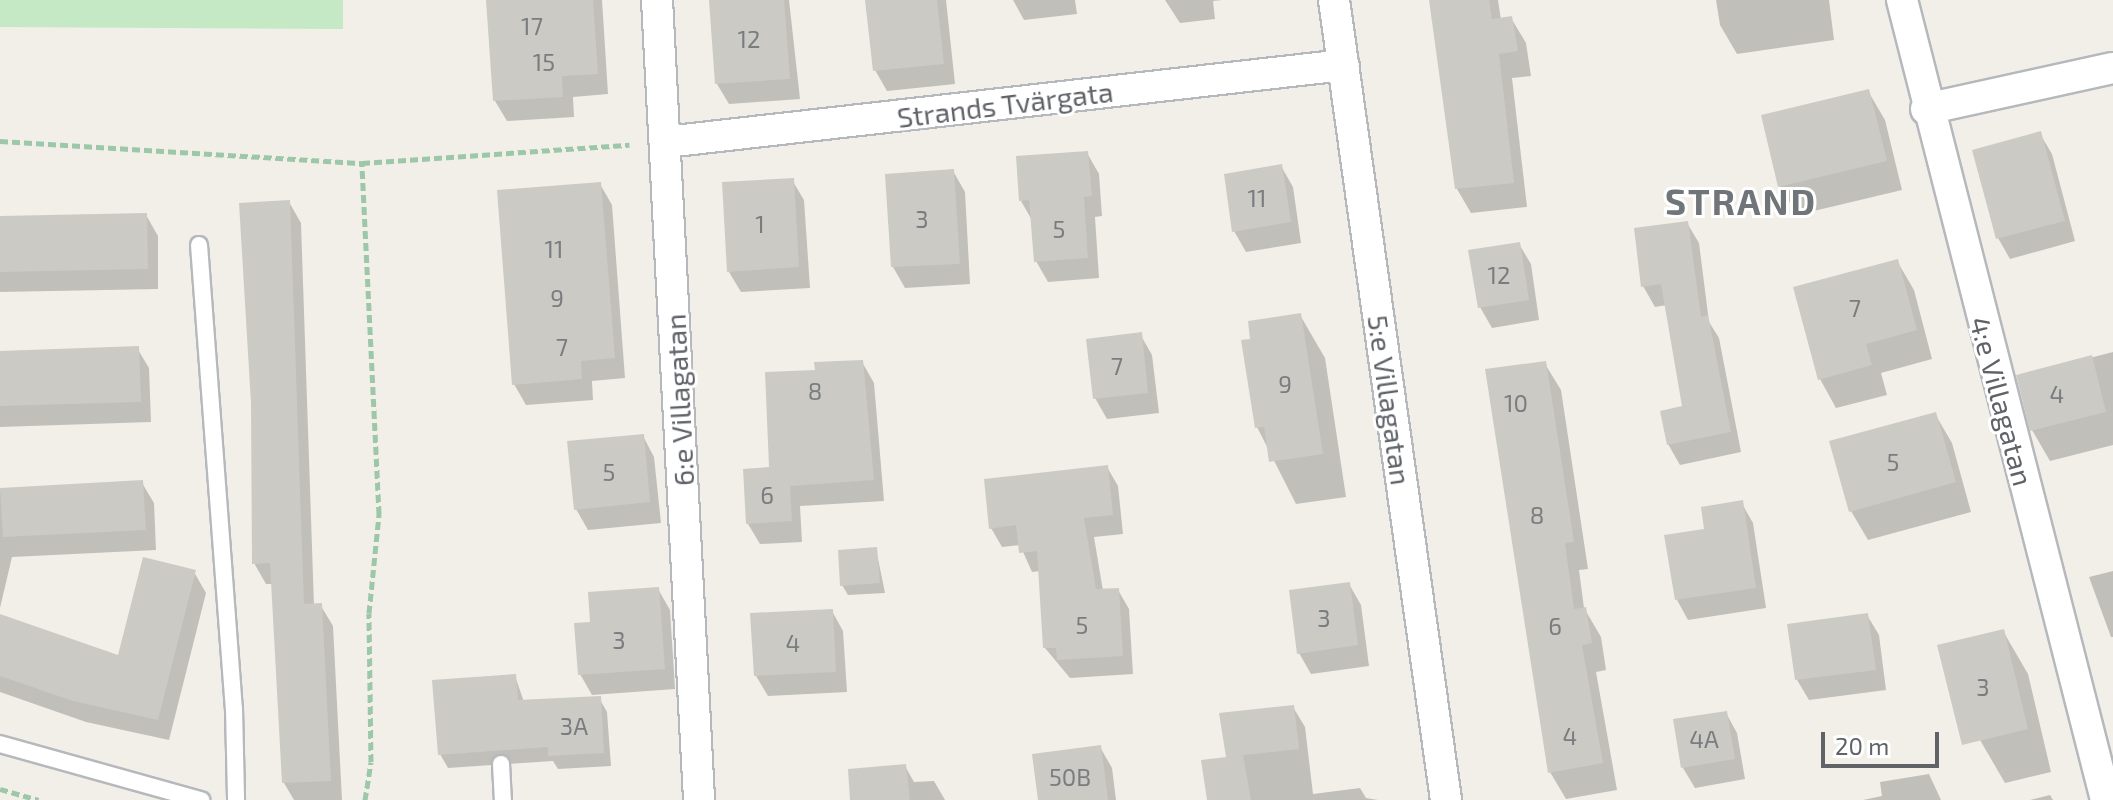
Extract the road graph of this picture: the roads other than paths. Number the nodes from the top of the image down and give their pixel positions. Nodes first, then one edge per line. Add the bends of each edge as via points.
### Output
1 (657, 0) edge
2 (1334, 0) edge
3 (1902, 0) edge
4 (1344, 65) junction
5 (2113, 68) edge
6 (1926, 109) junction
7 (666, 142) junction
8 (199, 245) dead end
9 (0, 744) edge
10 (501, 764) dead end
11 (201, 800) edge
12 (236, 800) edge
13 (503, 800) edge
14 (699, 800) edge
15 (1446, 800) edge
16 (2106, 800) edge

1 - 7 street, 6:e Villagatan
2 - 4 street, 5:e Villagatan
3 - 6 street, 4:e Villagatan
4 - 7 street, Strands Tvärgata
4 - 15 street, 5:e Villagatan
5 - 6 street
6 - 16 street, 4:e Villagatan
7 - 14 street, 6:e Villagatan
8 - 12 lane via 233,694
9 - 11 lane
10 - 13 lane

